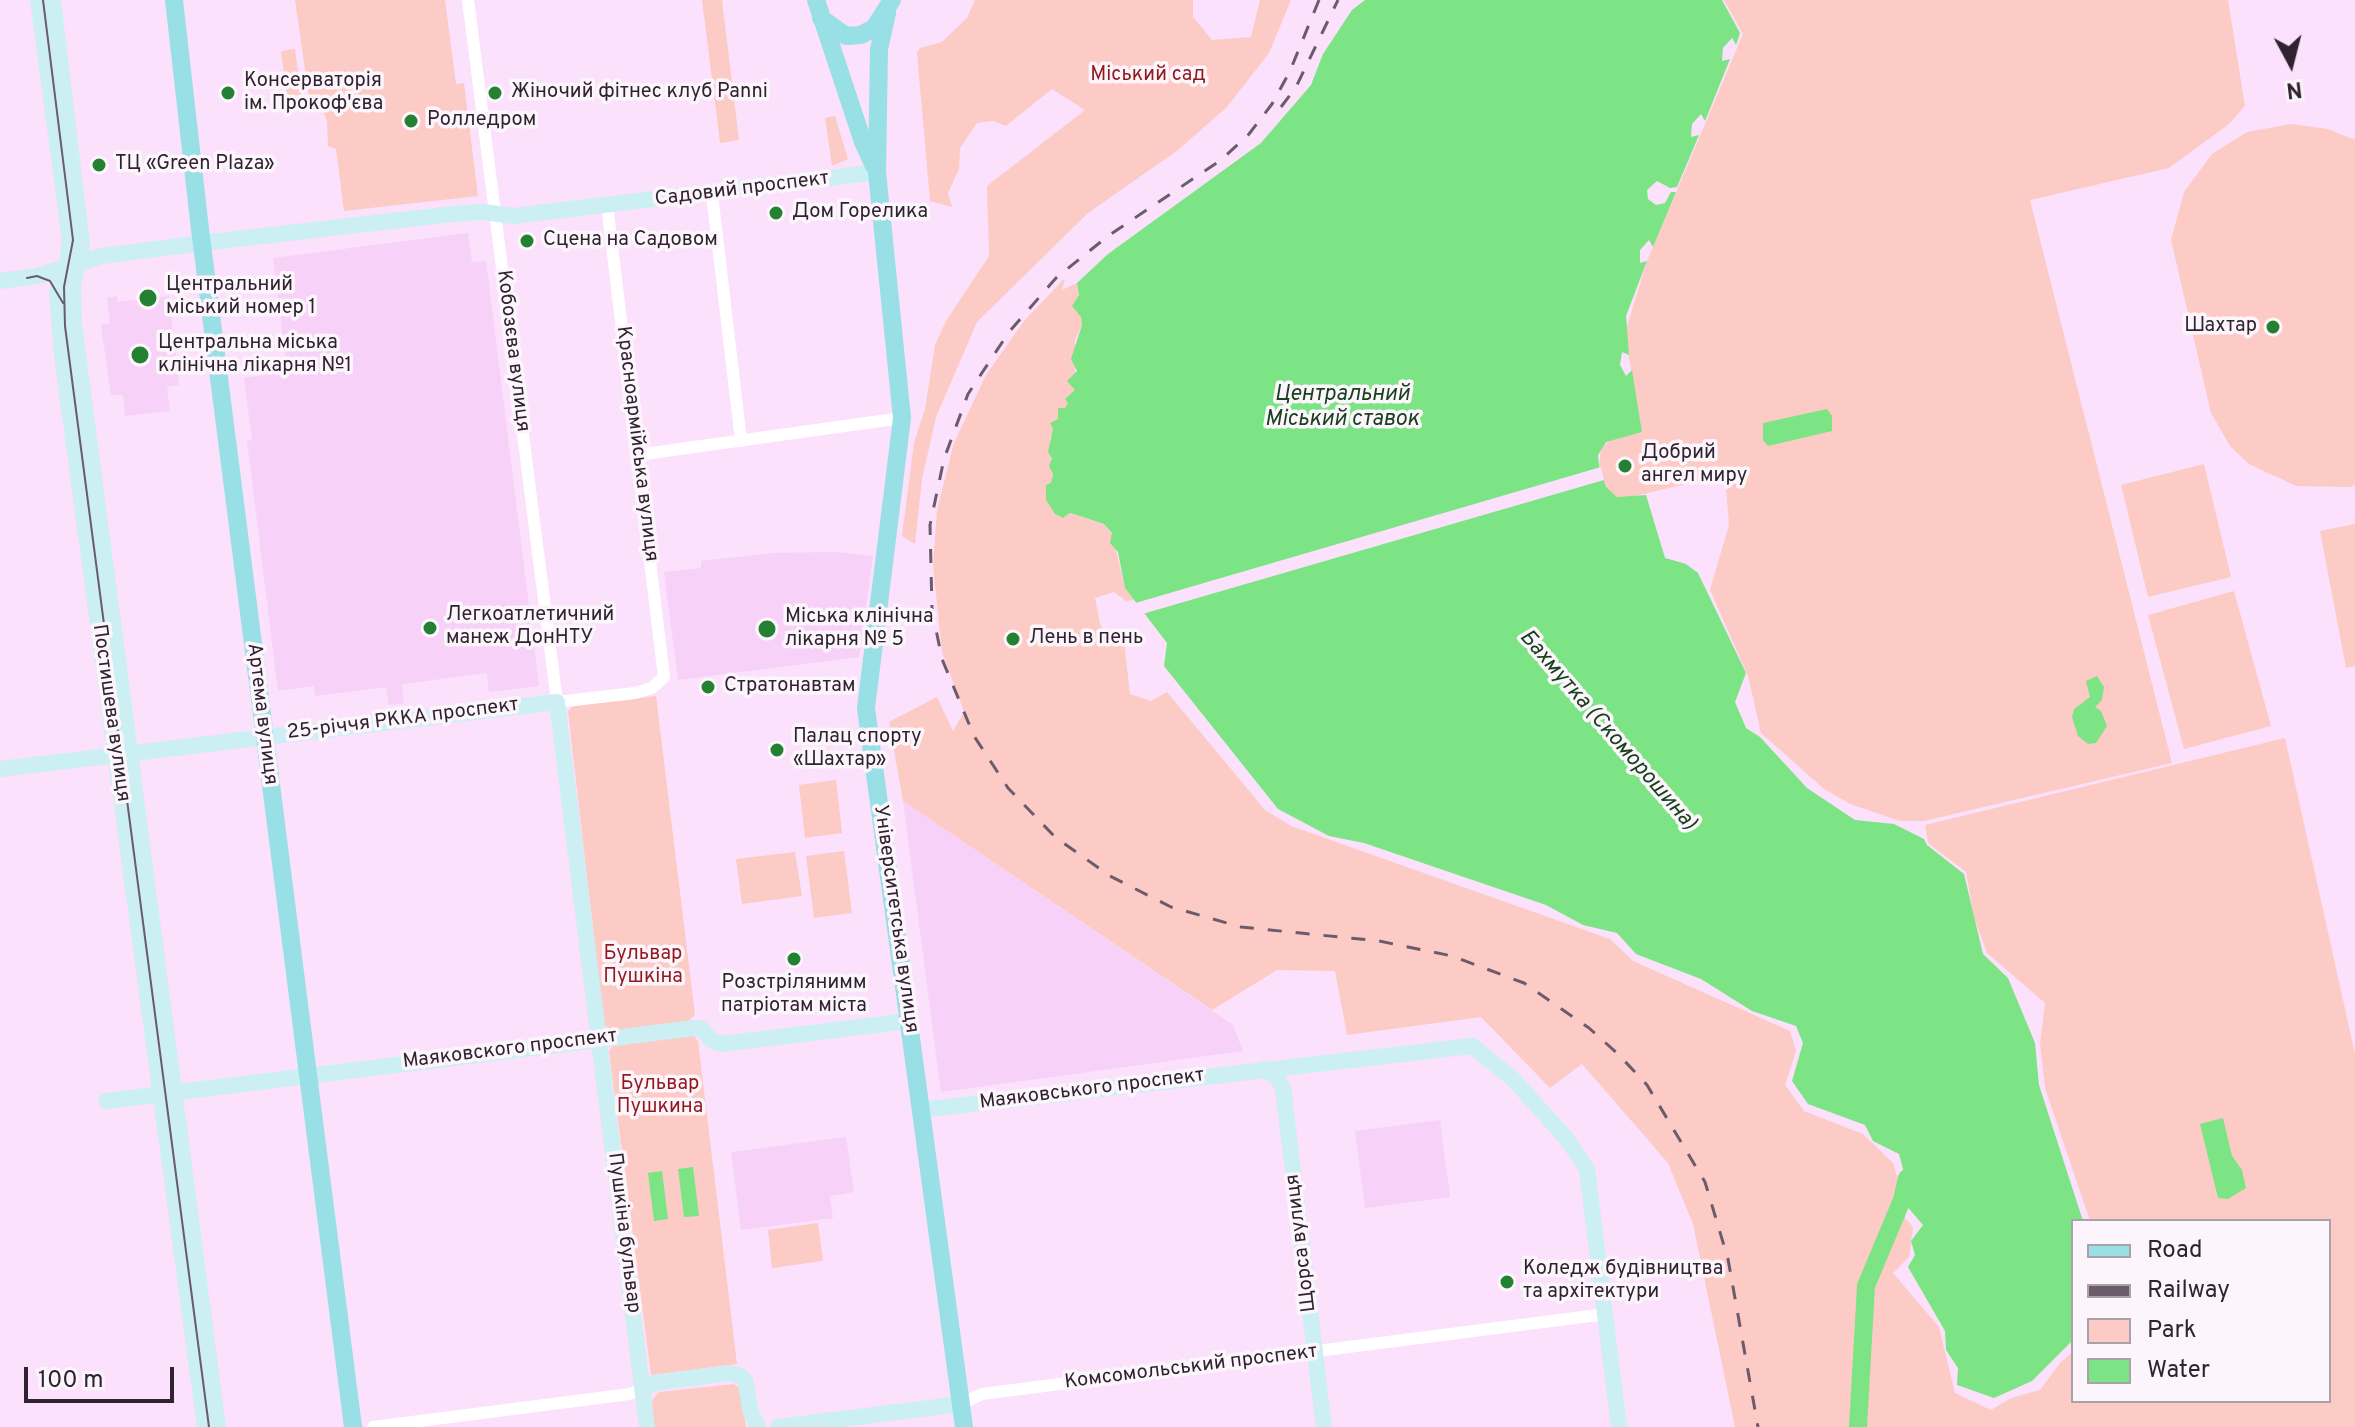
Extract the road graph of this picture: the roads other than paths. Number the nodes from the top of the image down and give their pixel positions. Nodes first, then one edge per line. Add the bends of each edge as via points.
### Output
1 (38, 0) edge
2 (53, 0) edge
3 (174, 0) edge
4 (468, 0) edge
5 (890, 4) edge
6 (818, 9) edge
7 (877, 172) junction
8 (712, 194) junction
9 (607, 205) junction
10 (495, 214) junction
11 (202, 243) junction
12 (73, 264) junction
13 (27, 278) junction
14 (0, 281) edge
15 (57, 305) junction
16 (902, 418) junction
17 (741, 441) junction
18 (637, 455) junction
19 (661, 682) joint
20 (557, 702) junction
21 (264, 737) junction
22 (122, 753) junction
23 (0, 769) edge
24 (909, 1021) junction
25 (598, 1040) junction
26 (1295, 1065) junction
27 (1262, 1069) junction
28 (306, 1074) junction
29 (1283, 1088) junction
30 (168, 1094) junction
31 (106, 1101) dead end
32 (921, 1110) junction
33 (1606, 1314) junction
34 (1315, 1353) junction
35 (642, 1388) junction
36 (961, 1404) junction
37 (205, 1427) edge
38 (218, 1427) edge
39 (353, 1427) edge
40 (373, 1427) edge
41 (647, 1427) edge
42 (758, 1427) edge
43 (778, 1427) edge
44 (964, 1427) edge
45 (1324, 1427) edge
46 (1619, 1427) edge

1 - 12 street, Постишева вулиця
2 - 12 street, Постишева вулиця via 82,245
3 - 11 main road, Артема вулиця
4 - 10 street, Кобозєва вулиця
5 - 6 main road via 874,28 861,35 846,36
5 - 7 main road, Університетська вулиця via 879,49
6 - 7 main road, Університетська вулиця
7 - 8 street, Садовий проспект
7 - 16 main road, Університетська вулиця
8 - 9 street, Садовий проспект
8 - 17 street
9 - 10 street, Садовий проспект
9 - 18 street, Красноармійська вулиця
10 - 11 street, Садовий проспект via 453,214
10 - 20 street, Кобозєва вулиця
11 - 12 street, Садовий проспект
11 - 21 main road, Артема вулиця
12 - 13 street, Садовий проспект
12 - 15 street, Постишева вулиця via 57,291
12 - 22 street, Постишева вулиця via 74,324
13 - 14 street, Садовий проспект
13 - 15 street via 50,288
15 - 22 street, Постишева вулиця
16 - 17 street
16 - 24 main road, Університетська вулиця via 866,708
17 - 18 street
18 - 19 street, Красноармійська вулиця via 664,665
19 - 20 street, 25-річчя РККА проспект via 635,693
20 - 21 street, 25-річчя РККА проспект
20 - 25 street, Пушкіна бульвар
21 - 22 street, 25-річчя РККА проспект
21 - 28 main road, Артема вулиця
22 - 23 street, 25-річчя РККА проспект
22 - 30 street, Постишева вулиця
24 - 25 street, Маяковского проспект via 721,1044 694,1028
24 - 32 main road, Університетська вулиця
25 - 28 street, Маяковского проспект
25 - 35 street, Пушкіна бульвар
26 - 27 street, Маяковського проспект
26 - 29 street via 1284,1075
26 - 33 street, Маяковського проспект via 1463,1045 1479,1049 1537,1104 1587,1169
27 - 29 street via 1276,1076
27 - 32 street, Маяковського проспект
28 - 30 street, Маяковского проспект
28 - 39 main road, Артема вулиця
29 - 34 street, Щорса вулиця
30 - 31 street, Маяковского проспект
30 - 37 street, Постишева вулиця
30 - 38 street, Постишева вулиця
32 - 36 main road, Університетська вулиця
33 - 34 street, Комсомольський проспект
33 - 46 street, Маяковського проспект
34 - 36 street, Комсомольський проспект via 982,1394
34 - 45 street, Щорса вулиця
35 - 40 street via 630,1394
35 - 41 street, Пушкіна бульвар
35 - 42 street via 729,1373 745,1380
36 - 43 street, Комсомольський проспект
36 - 44 main road, Університетська вулиця

